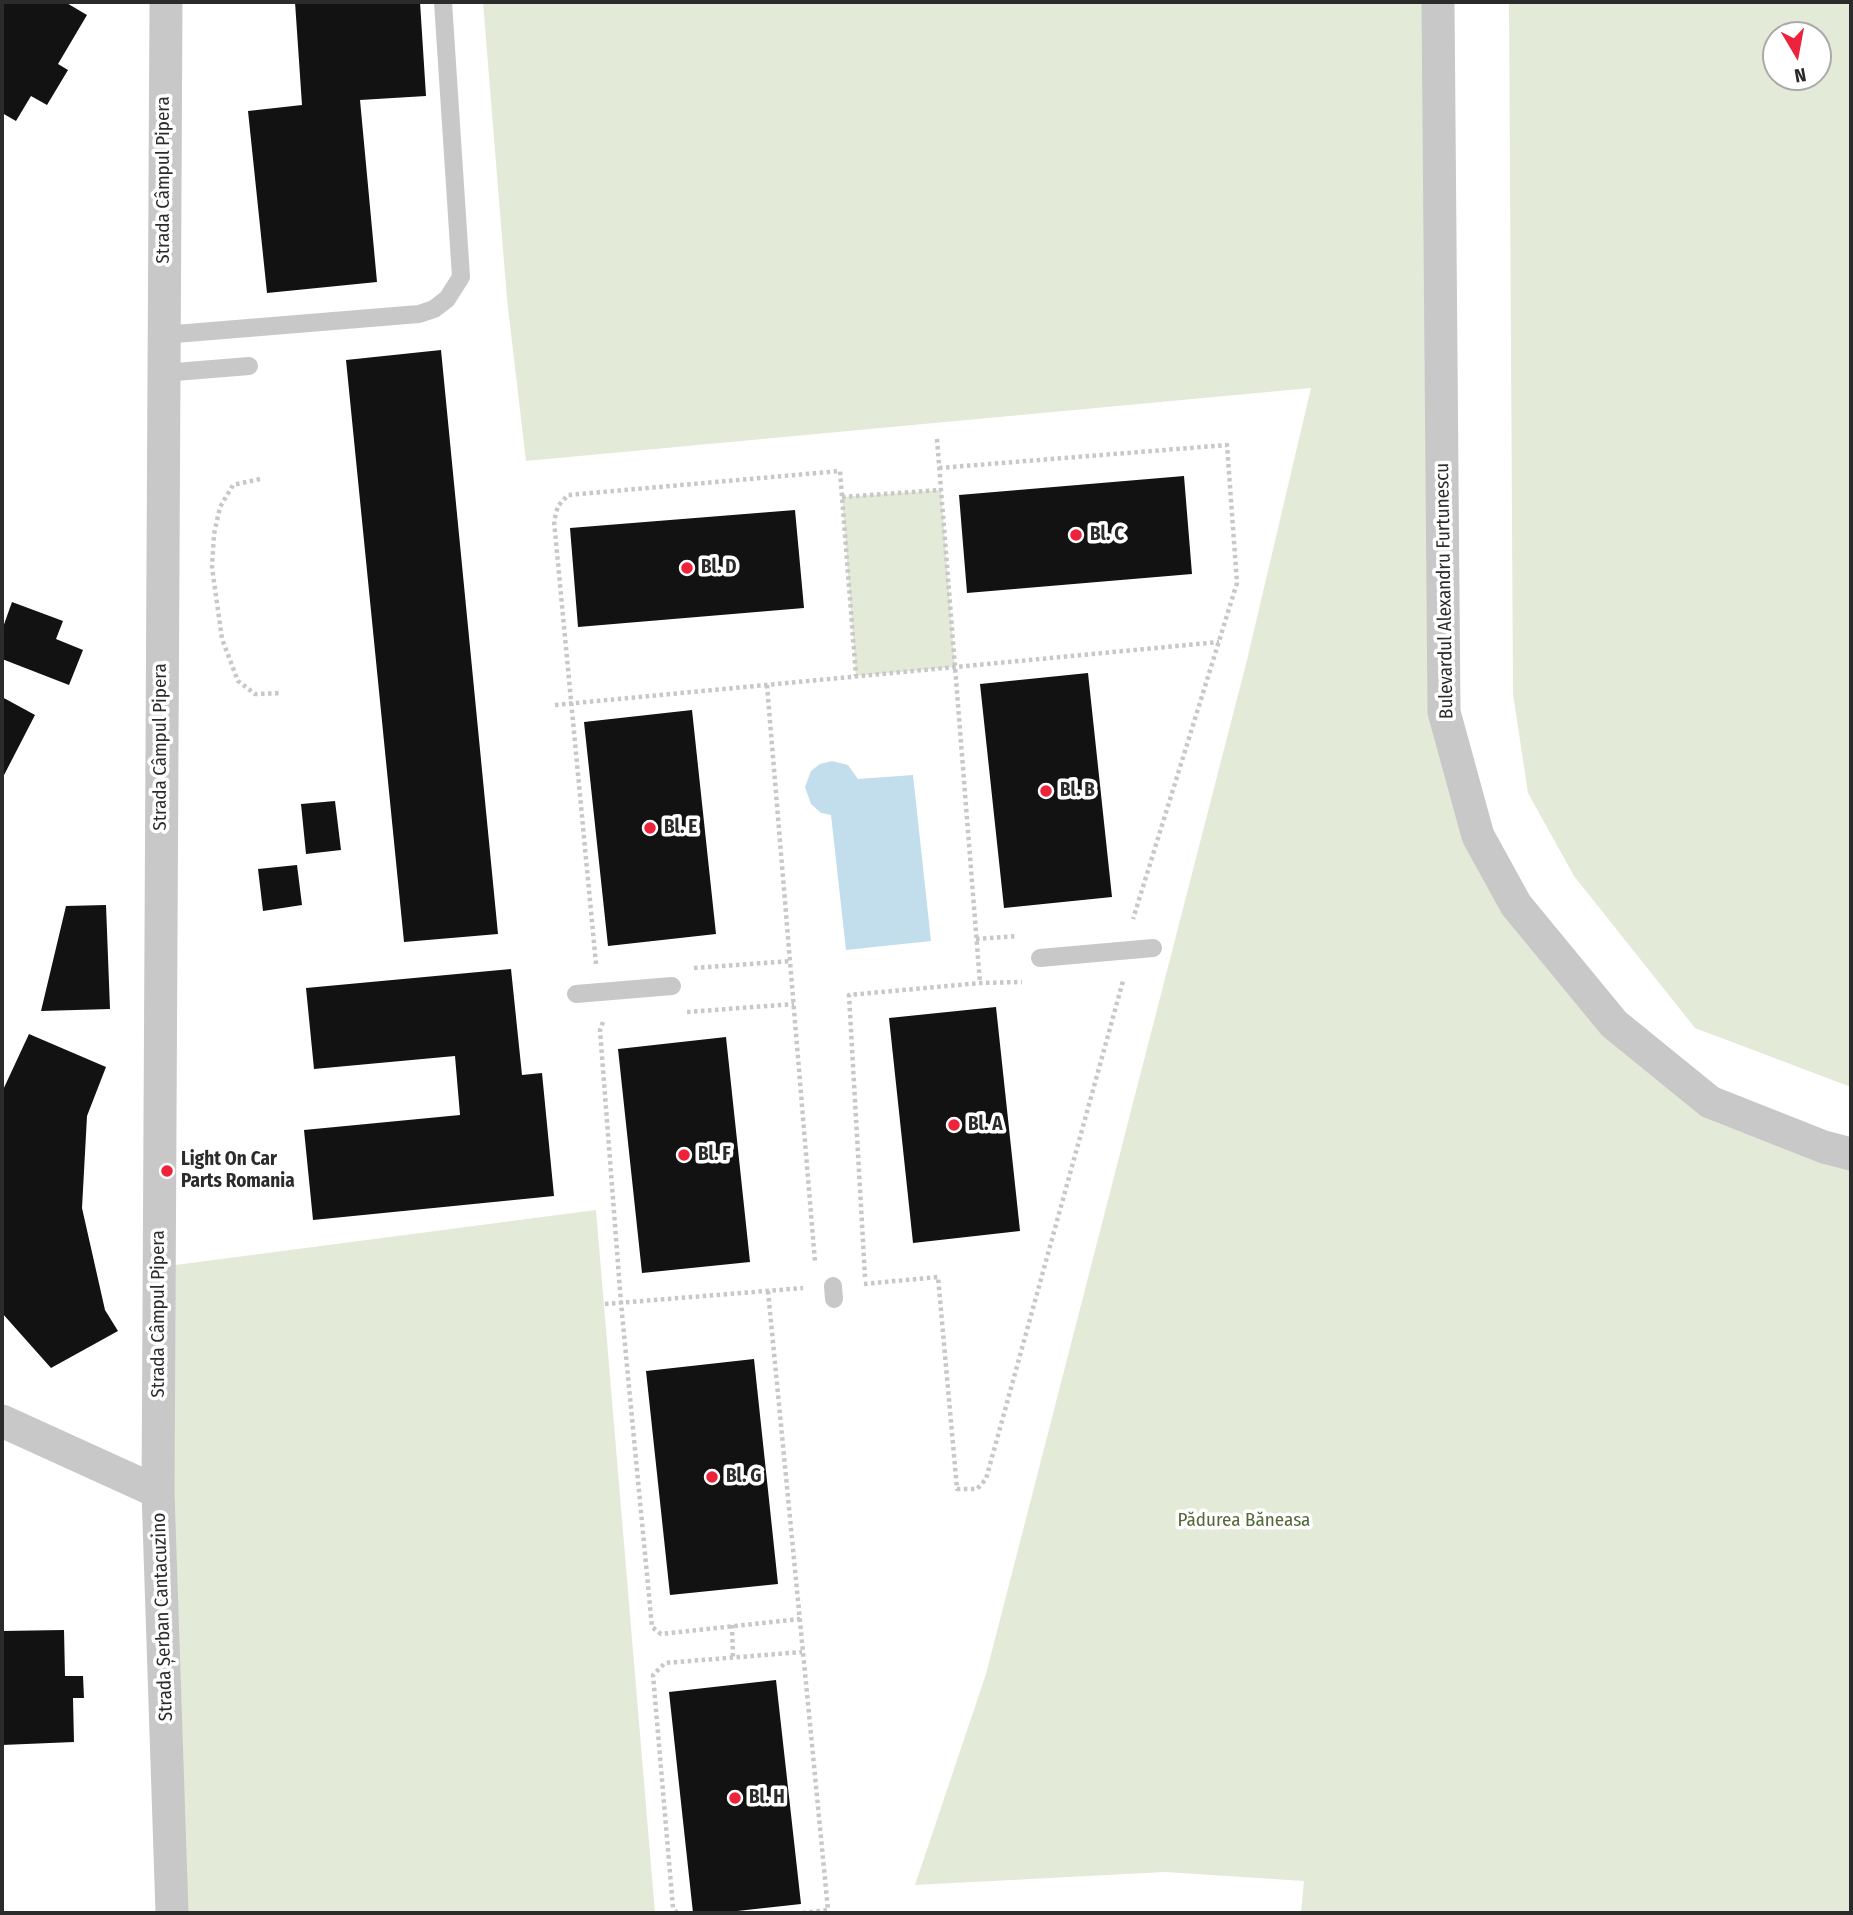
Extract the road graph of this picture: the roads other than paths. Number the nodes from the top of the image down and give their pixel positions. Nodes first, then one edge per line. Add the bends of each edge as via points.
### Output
1 (166, 2) edge
2 (443, 2) edge
3 (1438, 2) edge
4 (163, 335) junction
5 (249, 366) dead end
6 (163, 373) junction
7 (1153, 948) dead end
8 (1040, 958) dead end
9 (672, 986) dead end
10 (576, 994) dead end
11 (1851, 1154) edge
12 (2, 1421) edge
13 (158, 1492) junction
14 (172, 1913) edge

1 - 4 street, Strada Câmpul Pipera
2 - 4 lane via 461,277 447,299 419,314
3 - 11 street, Bulevardul Alexandru Furtunescu via 1444,712 1478,836 1516,905 1614,1024 1710,1102
4 - 6 street, Strada Câmpul Pipera
5 - 6 lane
6 - 13 street, Strada Câmpul Pipera
7 - 8 lane
9 - 10 lane
12 - 13 street, Strada Șerban Cantacuzino
13 - 14 street, Strada Șerban Cantacuzino

